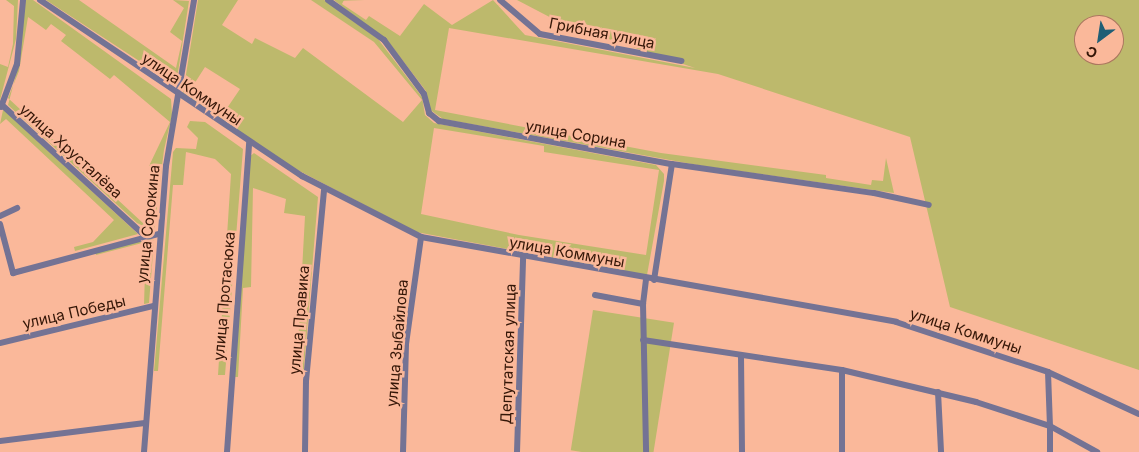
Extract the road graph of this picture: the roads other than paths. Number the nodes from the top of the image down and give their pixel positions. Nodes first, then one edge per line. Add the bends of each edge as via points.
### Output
1 (23, 0) edge
2 (40, 0) edge
3 (194, 0) edge
4 (328, 0) edge
5 (500, 0) edge
6 (681, 61) dead end
7 (179, 96) junction
8 (1, 107) edge
9 (249, 142) junction
10 (672, 164) junction
11 (324, 190) junction
12 (929, 205) dead end
13 (17, 208) dead end
14 (0, 216) edge
15 (0, 224) edge
16 (159, 234) junction
17 (145, 236) junction
18 (421, 237) junction
19 (523, 257) junction
20 (646, 279) junction
21 (654, 280) junction
22 (594, 295) dead end
23 (642, 304) junction
24 (153, 306) junction
25 (643, 340) junction
26 (0, 343) edge
27 (741, 356) junction
28 (842, 370) junction
29 (1048, 372) junction
30 (938, 392) junction
31 (1139, 414) edge
32 (145, 423) junction
33 (1050, 426) junction
34 (0, 441) edge
35 (144, 452) edge
36 (227, 452) edge
37 (306, 452) edge
38 (403, 452) edge
39 (517, 452) edge
40 (646, 452) edge
41 (742, 452) edge
42 (842, 452) edge
43 (941, 452) edge
44 (1050, 452) edge
45 (1097, 452) edge

1 - 8 street via 17,64
2 - 7 street, улица Коммуны
3 - 7 street, улица Сорокина
4 - 10 street, улица Сорина via 384,40 424,94 430,113 439,120
5 - 6 street, Грибная улица via 540,34
7 - 9 street, улица Коммуны
7 - 16 street, улица Сорокина via 166,166
8 - 17 street, улица Хрусталёва
9 - 11 street, улица Коммуны
9 - 36 street, улица Протасюка
10 - 12 street, улица Сорина
10 - 21 street
11 - 18 street, улица Коммуны
11 - 37 street, улица Правика via 306,381
13 - 14 street
15 - 17 street via 13,272
16 - 17 street
16 - 24 street, улица Сорокина
18 - 19 street, улица Коммуны
18 - 38 street, улица Зыбайлова via 406,344
19 - 20 street, улица Коммуны
19 - 39 street, Депутатская улица
20 - 21 street, улица Коммуны
20 - 23 street
21 - 29 street, улица Коммуны via 896,322
22 - 23 street
23 - 25 street
24 - 26 street, улица Победы
24 - 32 street, улица Сорокина
25 - 27 street
25 - 40 street
27 - 28 street
27 - 41 street
28 - 30 street
28 - 42 street
29 - 31 street, улица Коммуны
29 - 33 street
30 - 33 street
30 - 43 street
32 - 34 street
32 - 35 street, улица Сорокина
33 - 44 street
33 - 45 street

